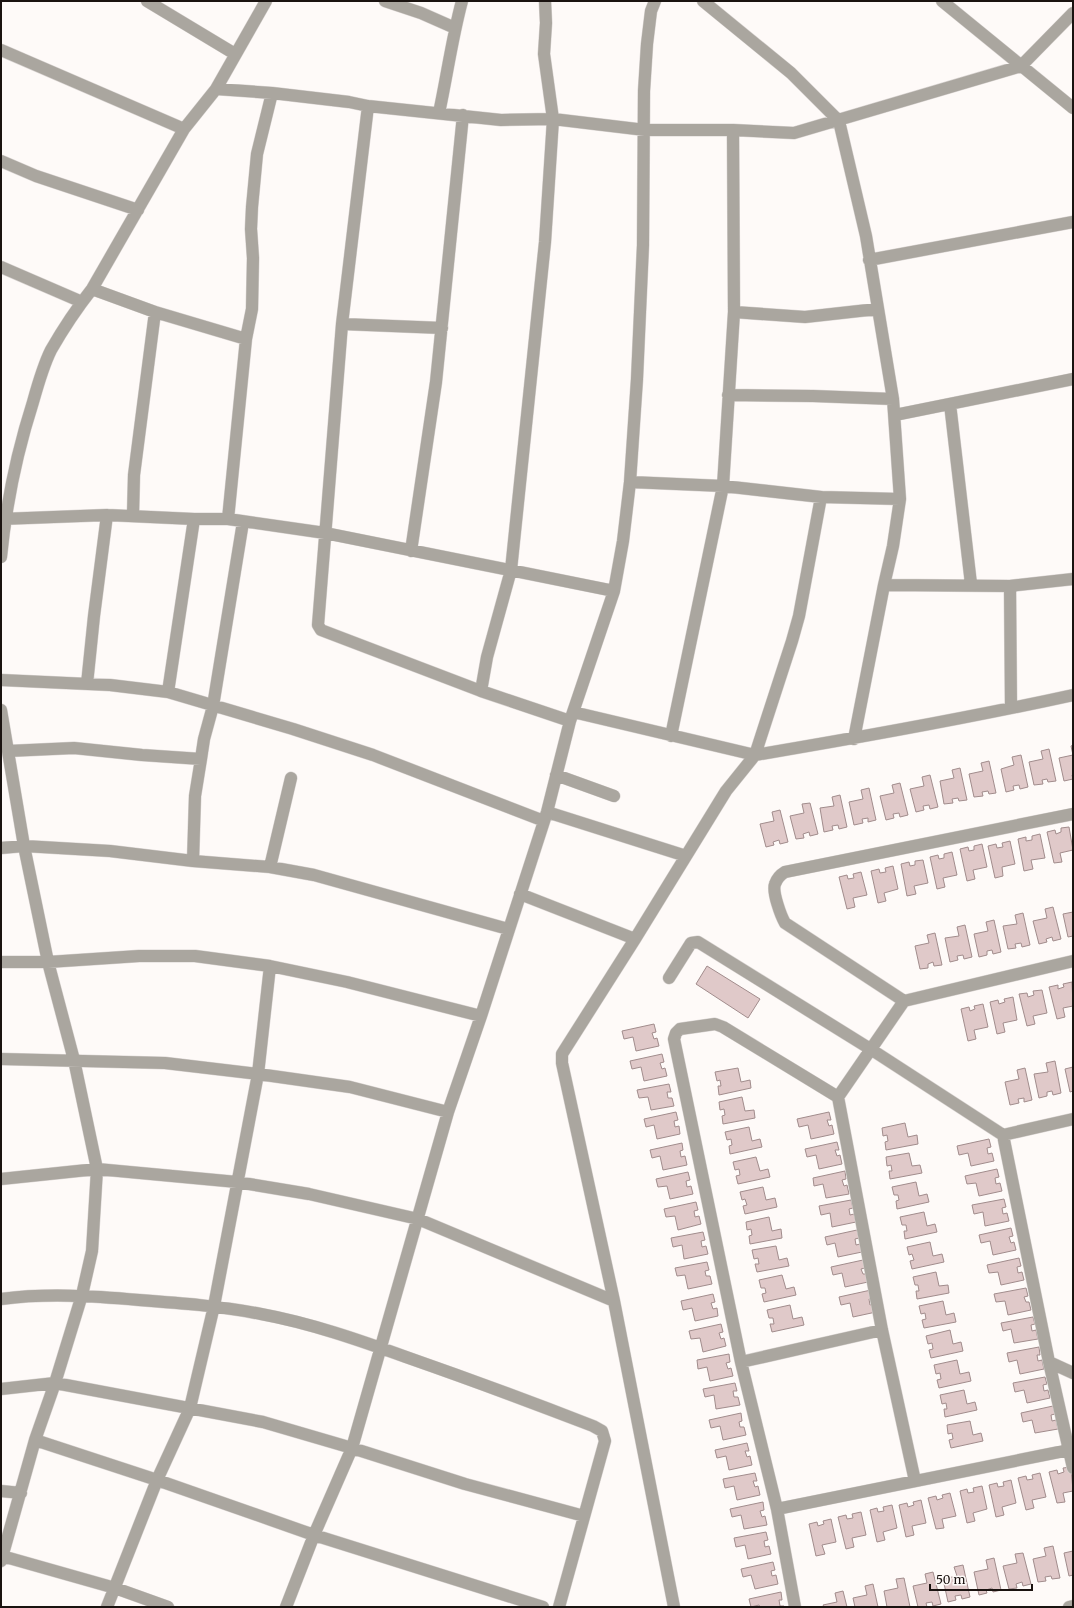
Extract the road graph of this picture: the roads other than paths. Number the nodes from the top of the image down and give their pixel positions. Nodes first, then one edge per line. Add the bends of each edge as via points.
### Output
1 (147, 1) edge
2 (266, 1) edge
3 (385, 1) edge
4 (462, 1) edge
5 (545, 1) edge
6 (655, 1) edge
7 (703, 1) edge
8 (942, 1) edge
9 (1073, 12) edge
10 (455, 28) junction
11 (1, 50) edge
12 (235, 54) junction
13 (1021, 66) junction
14 (216, 89) junction
15 (272, 93) junction
16 (368, 106) junction
17 (1073, 108) edge
18 (439, 113) junction
19 (462, 115) junction
20 (553, 119) junction
21 (839, 121) junction
22 (184, 129) junction
23 (645, 130) junction
24 (733, 130) junction
25 (1, 161) edge
26 (138, 210) junction
27 (1073, 222) edge
28 (870, 260) junction
29 (1, 266) edge
30 (92, 289) junction
31 (82, 302) junction
32 (877, 310) junction
33 (155, 312) junction
34 (734, 312) junction
35 (342, 324) junction
36 (442, 328) junction
37 (246, 339) junction
38 (1073, 379) edge
39 (728, 395) junction
40 (893, 399) junction
41 (950, 404) junction
42 (895, 415) junction
43 (630, 482) junction
44 (723, 486) junction
45 (821, 498) junction
46 (900, 499) junction
47 (107, 515) junction
48 (133, 515) junction
49 (3, 519) edge
50 (194, 519) junction
51 (228, 520) junction
52 (243, 522) junction
53 (325, 533) junction
54 (411, 551) junction
55 (1, 557) edge
56 (512, 570) junction
57 (1073, 579) edge
58 (971, 584) junction
59 (884, 585) junction
60 (1010, 586) junction
61 (614, 591) junction
62 (1, 680) edge
63 (87, 684) junction
64 (481, 691) junction
65 (168, 692) junction
66 (1073, 695) edge
67 (213, 706) junction
68 (1011, 708) junction
69 (1, 710) edge
70 (572, 716) junction
71 (671, 736) junction
72 (854, 739) junction
73 (755, 755) junction
74 (6, 758) edge
75 (201, 759) junction
76 (556, 776) junction
77 (291, 778) dead end
78 (614, 796) dead end
79 (1073, 814) edge
80 (545, 817) junction
81 (24, 846) junction
82 (1, 848) edge
83 (686, 856) junction
84 (192, 861) junction
85 (270, 867) junction
86 (520, 894) junction
87 (508, 929) junction
88 (635, 939) junction
89 (1073, 961) edge
90 (1, 962) edge
91 (48, 962) junction
92 (270, 966) junction
93 (669, 978) dead end
94 (904, 1001) junction
95 (481, 1016) junction
96 (872, 1050) junction
97 (1, 1059) edge
98 (74, 1060) junction
99 (258, 1074) junction
100 (838, 1097) junction
101 (448, 1112) junction
102 (1073, 1119) edge
103 (1003, 1135) junction
104 (97, 1169) junction
105 (1, 1179) edge
106 (237, 1182) junction
107 (418, 1220) junction
108 (82, 1295) junction
109 (1, 1299) edge
110 (614, 1301) junction
111 (214, 1306) junction
112 (882, 1330) junction
113 (381, 1348) junction
114 (741, 1362) junction
115 (1049, 1362) junction
116 (1073, 1373) edge
117 (55, 1383) junction
118 (1, 1389) edge
119 (190, 1408) junction
120 (35, 1440) junction
121 (1071, 1445) edge
122 (352, 1448) junction
123 (1073, 1468) edge
124 (157, 1480) junction
125 (915, 1481) junction
126 (1, 1491) edge
127 (21, 1493) junction
128 (777, 1509) junction
129 (584, 1516) junction
130 (314, 1535) junction
131 (2, 1559) edge
132 (115, 1588) junction
133 (1073, 1606) edge
134 (107, 1607) edge
135 (168, 1607) edge
136 (286, 1607) edge
137 (543, 1607) edge
138 (559, 1607) edge
139 (674, 1607) edge
140 (795, 1607) edge
141 (1069, 1607) edge

1 - 12 street
2 - 12 street
3 - 10 street
4 - 10 street
5 - 20 street via 544,54
6 - 23 street via 647,44
7 - 21 street via 791,73
8 - 13 street
9 - 13 street
10 - 18 street
11 - 22 street
12 - 14 street
13 - 17 street
13 - 21 street
14 - 15 street
14 - 22 street
15 - 16 street
15 - 37 street via 258,154 253,200 250,229 253,258 252,309
16 - 18 street
16 - 35 street
18 - 19 street
19 - 20 street via 501,120
19 - 36 street
20 - 23 street
20 - 56 street via 546,242
21 - 24 street via 794,133
21 - 28 street
22 - 26 street
23 - 24 street
23 - 43 street via 643,245
24 - 34 street
25 - 26 street via 36,176
26 - 30 street
27 - 28 street
28 - 32 street
29 - 31 street
30 - 31 street
30 - 33 street
31 - 49 street via 51,350 41,375 25,426
32 - 34 street via 805,317
32 - 40 street
33 - 37 street
33 - 48 street via 134,475
34 - 39 street
35 - 36 street
35 - 53 street
36 - 54 street
37 - 51 street
38 - 41 street
39 - 40 street
39 - 44 street
40 - 42 street
41 - 42 street
41 - 58 street
42 - 46 street
43 - 44 street
43 - 61 street
44 - 45 street
44 - 71 street
45 - 46 street
45 - 73 street via 799,616
46 - 59 street via 894,546
47 - 48 street
47 - 49 street
47 - 63 street
48 - 50 street
49 - 55 street
50 - 51 street
50 - 65 street
51 - 52 street
52 - 53 street
52 - 67 street
53 - 54 street
53 - 64 street via 318,625 321,630
54 - 56 street
56 - 61 street
56 - 64 street via 487,657
57 - 60 street
58 - 59 street
58 - 60 street
59 - 72 street
60 - 68 street
61 - 70 street
62 - 63 street
63 - 65 street
64 - 70 street
65 - 67 street
66 - 68 street
67 - 75 street
67 - 80 street via 373,755
68 - 72 street
69 - 74 street
70 - 71 street
70 - 76 street
71 - 73 street
72 - 73 street
73 - 83 street via 726,791
74 - 75 street via 74,748
74 - 81 street
75 - 84 street via 195,796
76 - 78 street
76 - 80 street
77 - 85 street
79 - 94 street via 784,872 777,878 774,886 785,923
80 - 83 street
80 - 86 street
81 - 82 street
81 - 84 street via 110,851
81 - 91 street
83 - 88 street
84 - 85 street
85 - 87 street via 314,875
86 - 87 street
86 - 88 street
87 - 95 street
88 - 110 street via 562,1054
89 - 94 street
90 - 91 street
91 - 92 street via 139,956 195,956
91 - 98 street
92 - 95 street via 347,982
92 - 99 street
93 - 96 street via 691,943 698,942
94 - 96 street
95 - 101 street
96 - 100 street
96 - 103 street
97 - 98 street
98 - 99 street via 165,1063
98 - 104 street
99 - 101 street via 350,1087
99 - 106 street
100 - 112 street
100 - 114 street via 723,1027 715,1024 680,1029 676,1033 674,1039
101 - 107 street
102 - 103 street
103 - 115 street
104 - 105 street
104 - 106 street
104 - 108 street via 92,1250
106 - 107 street via 309,1194
106 - 111 street
107 - 110 street
107 - 113 street
108 - 109 street
108 - 111 street
108 - 117 street
110 - 139 street
111 - 113 street via 263,1314
111 - 119 street
112 - 114 street
112 - 125 street
113 - 122 street
113 - 129 street via 602,1431 605,1441
114 - 128 street
115 - 116 street
115 - 121 street
117 - 118 street
117 - 119 street
117 - 120 street
119 - 122 street via 263,1422
119 - 124 street
120 - 124 street
120 - 127 street
121 - 123 street
121 - 125 street
122 - 129 street via 465,1484
122 - 130 street
124 - 130 street
124 - 132 street
125 - 128 street
126 - 127 street
127 - 131 street
128 - 140 street
129 - 138 street
130 - 136 street
130 - 137 street
131 - 132 street
132 - 134 street
132 - 135 street
133 - 141 street

